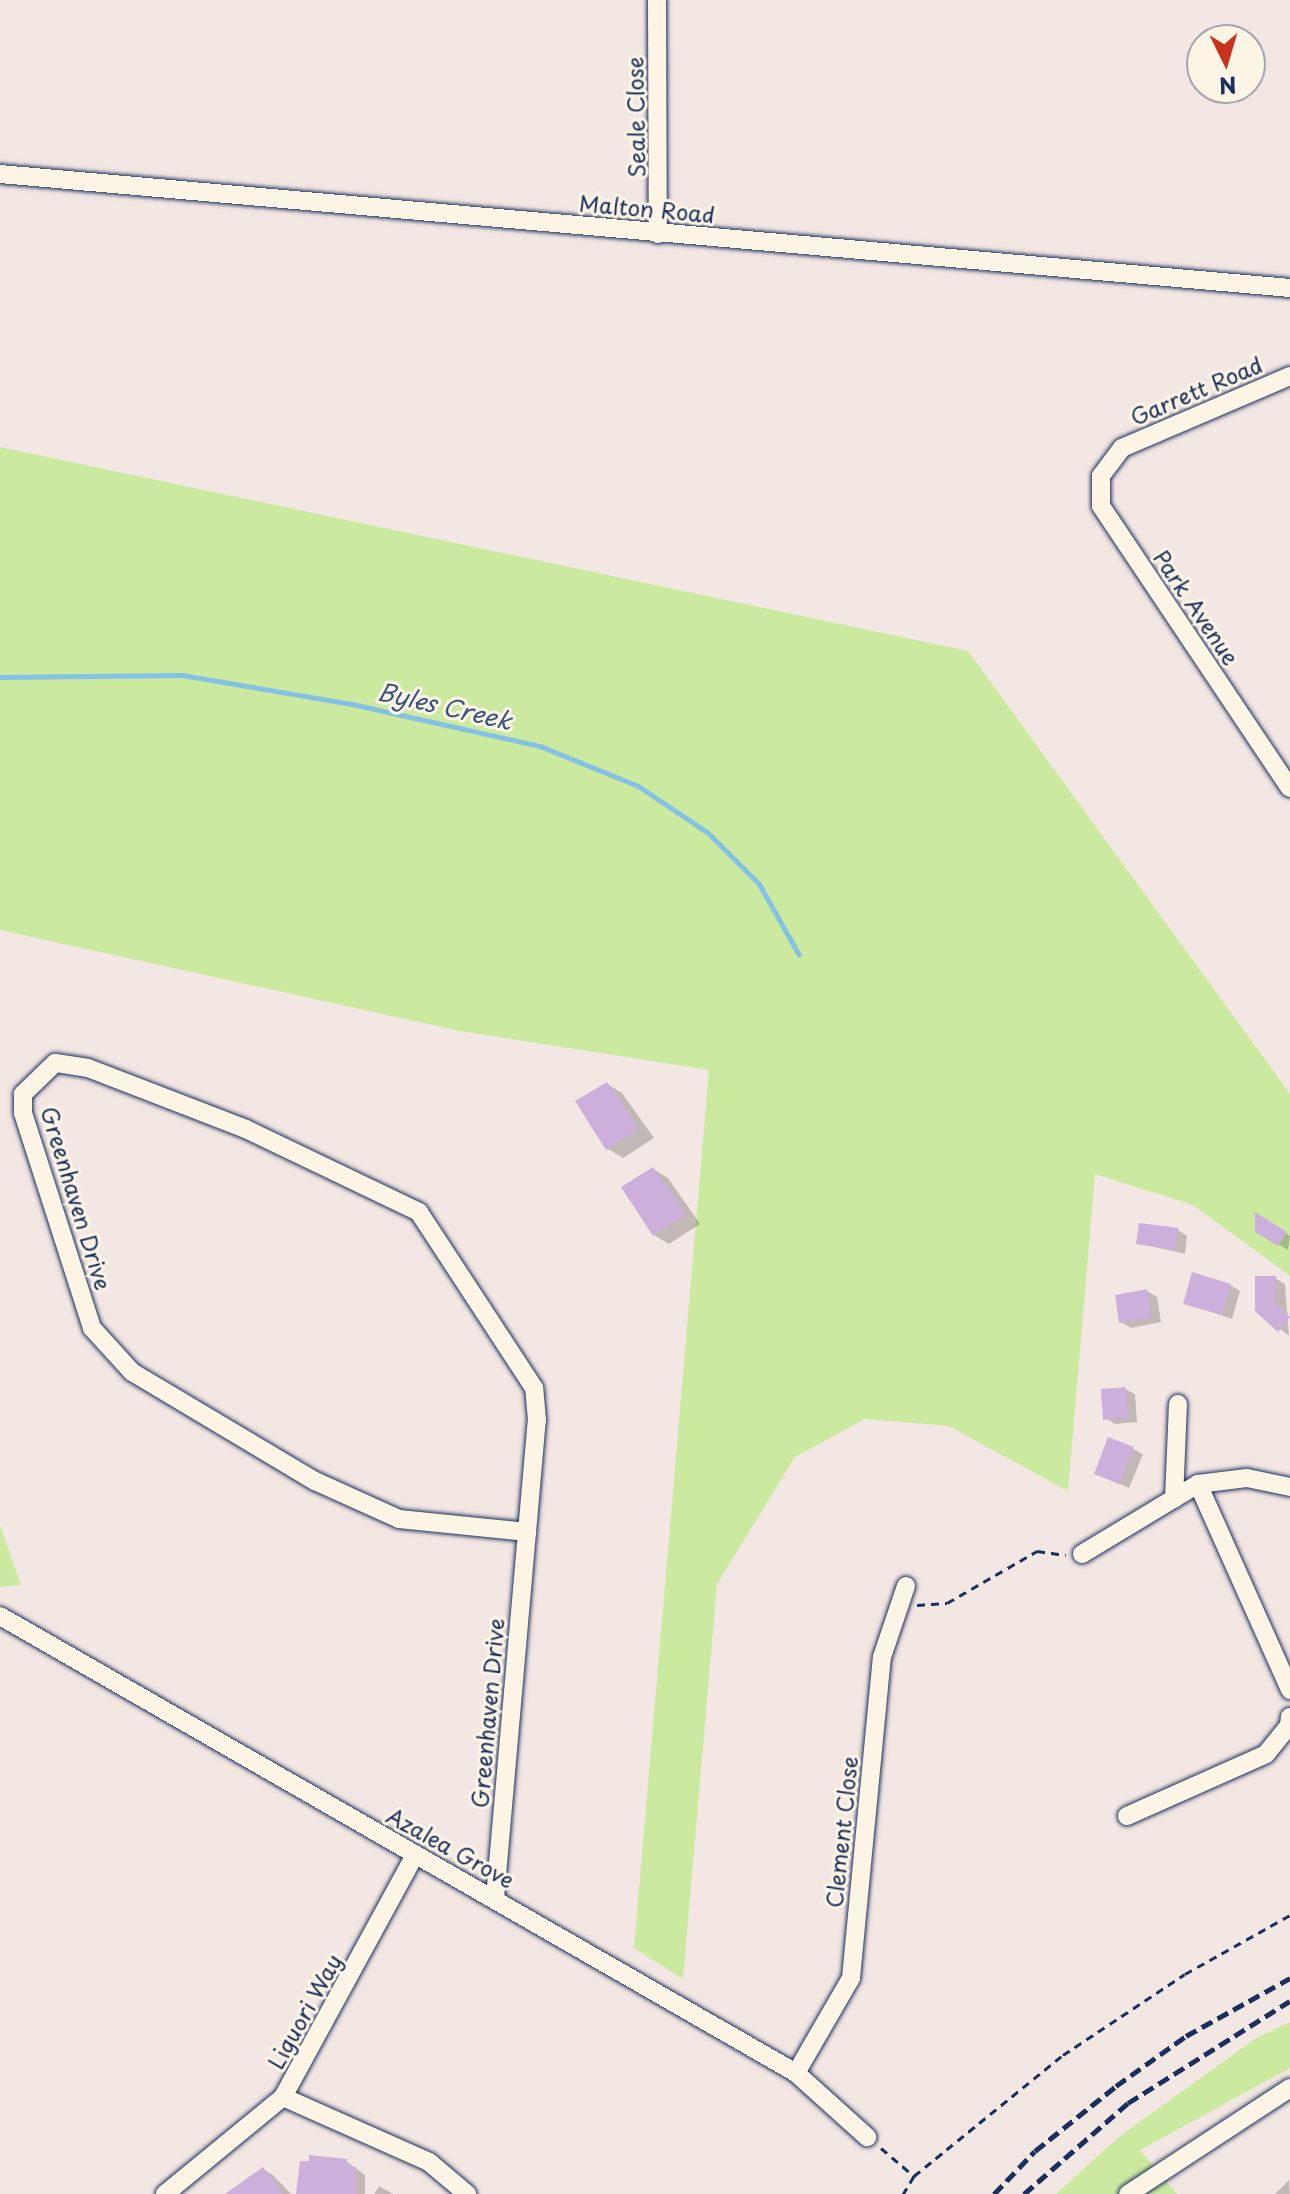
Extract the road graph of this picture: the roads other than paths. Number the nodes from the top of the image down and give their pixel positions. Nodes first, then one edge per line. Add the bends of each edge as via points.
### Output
1 (657, 0) edge
2 (0, 174) edge
3 (658, 234) junction
4 (1290, 288) edge
5 (1290, 376) edge
6 (1122, 448) joint
7 (1290, 788) edge
8 (1178, 1404) dead end
9 (1198, 1484) junction
10 (1290, 1487) edge
11 (1174, 1499) junction
12 (527, 1532) junction
13 (1082, 1554) road end
14 (906, 1586) dead end
15 (0, 1616) edge
16 (1290, 1690) edge
17 (1290, 1717) edge
18 (1127, 1816) dead end
19 (415, 1855) junction
20 (495, 1898) junction
21 (796, 2073) junction
22 (1290, 2088) edge
23 (283, 2097) junction
24 (867, 2137) road end
25 (165, 2194) edge
26 (467, 2194) edge
27 (1128, 2194) edge

1 - 3 street, Seale Close
2 - 3 street, Malton Road
3 - 4 street, Malton Road
5 - 6 street, Garrett Road
6 - 7 street, Park Avenue via 1101,476 1101,506
8 - 11 street
9 - 10 street via 1247,1478
9 - 11 street
9 - 16 street
11 - 13 street
12 - 12 street, Greenhaven Drive via 537,1420 534,1388 419,1212 246,1129 88,1068 55,1063 23,1094 23,1113 92,1328 132,1372 315,1481 399,1519
12 - 20 street, Greenhaven Drive
14 - 21 street, Clement Close via 882,1657 851,1978
15 - 19 street, Azalea Grove
17 - 18 street via 1289,1726 1266,1754
19 - 20 street, Azalea Grove
19 - 23 street, Liguori Way
20 - 21 street, Azalea Grove
21 - 24 street, Azalea Grove
22 - 27 street
23 - 25 street, Liguori Way
23 - 26 street via 429,2162

